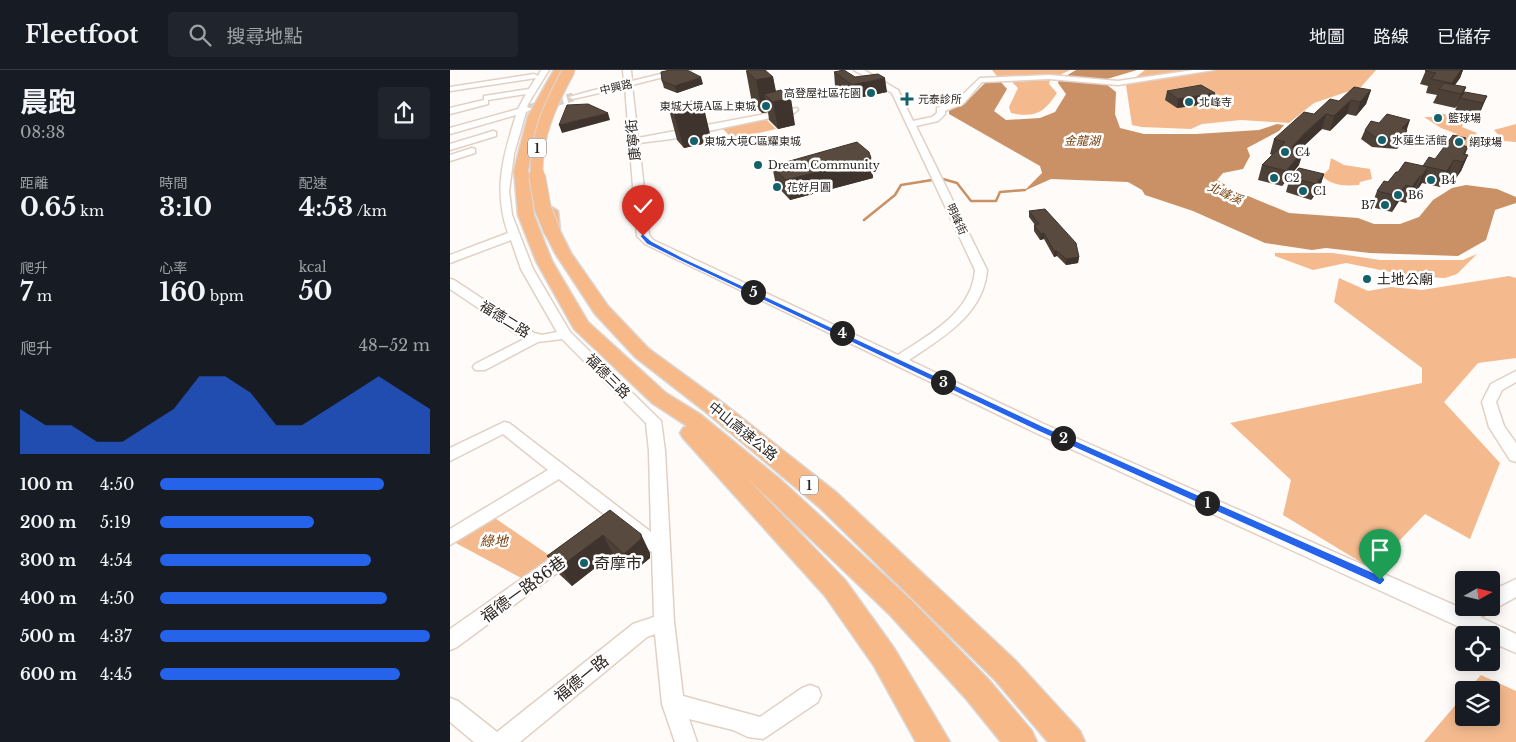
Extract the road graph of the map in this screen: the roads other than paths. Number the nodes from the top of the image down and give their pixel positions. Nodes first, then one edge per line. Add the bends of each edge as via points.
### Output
1 (545, 70) edge
2 (559, 70) edge
3 (569, 70) edge
4 (579, 70) edge
5 (627, 70) edge
6 (687, 70) edge
7 (858, 70) edge
8 (1210, 70) edge
9 (533, 84) junction
10 (628, 85) junction
11 (450, 88) edge
12 (474, 88) junction
13 (450, 96) edge
14 (486, 97) junction
15 (574, 97) tunnel mouth
16 (526, 107) junction
17 (794, 110) dead end
18 (450, 111) edge
19 (912, 124) junction
20 (450, 131) edge
21 (493, 134) dead end
22 (450, 136) edge
23 (634, 141) junction
24 (461, 144) junction
25 (450, 147) edge
26 (450, 158) edge
27 (552, 231) junction
28 (513, 235) junction
29 (450, 259) edge
30 (450, 283) edge
31 (566, 334) junction
32 (536, 338) junction
33 (899, 361) junction
34 (480, 367) dead end
35 (1516, 376) edge
36 (659, 398) junction
37 (450, 455) edge
38 (1516, 456) edge
39 (561, 470) junction
40 (620, 518) junction
41 (603, 530) edge
42 (450, 538) edge
43 (587, 542) edge
44 (662, 550) junction
45 (1516, 588) edge
46 (1500, 596) edge
47 (1465, 616) edge
48 (1461, 618) junction
49 (664, 622) junction
50 (450, 642) edge
51 (1516, 644) edge
52 (810, 695) dead end
53 (673, 704) junction
54 (450, 708) edge
55 (682, 740) edge
56 (492, 742) edge
57 (503, 742) edge
58 (934, 742) edge
59 (1020, 742) edge
60 (1068, 742) edge

1 - 9 street, 福德三路
2 - 36 highway, 中山高速公路 / 1 via 534,116 520,170 526,215 544,261 581,325
3 - 27 highway, 中山高速公路 / 1, bridge via 546,114 537,148 542,204
4 - 27 highway, 1, bridge via 557,119 550,149 546,173
5 - 10 street, 康寧街
6 - 10 street, 中興路
7 - 19 street, 明峰街 via 895,92
8 - 19 street via 1149,80 1110,82 1059,78 980,80 961,100 940,110 941,114 935,119
9 - 12 street
9 - 14 street
9 - 16 street, 福德三路
10 - 15 street, 中興路
10 - 23 street, 康寧街
11 - 12 street
12 - 13 street
12 - 14 street
14 - 16 street via 491,105
14 - 18 street
16 - 20 street
16 - 28 street, 福德三路 via 509,154 505,180 507,215
17 - 23 street
19 - 33 street, 明峰街 via 982,278 969,306 949,325
21 - 24 street
22 - 24 street
23 - 33 street, 康寧街 via 645,239
24 - 25 street
24 - 26 street via 472,151
27 - 60 highway, 中山高速公路 / 1 via 601,310 642,354 715,408 828,500 1006,670
28 - 29 street
28 - 31 street, 福德三路 via 527,269
30 - 32 street, 福德二路
31 - 32 street, 福德二路
31 - 44 street, 福德三路 via 653,421
32 - 34 street
33 - 48 street, 康寧街 via 1039,428
35 - 38 street via 1496,387 1489,402 1496,427
36 - 58 highway via 834,588 884,657
36 - 59 highway, 中山高速公路 / 1 via 692,419 773,486 900,607 978,690
37 - 39 street via 504,427
39 - 40 street
39 - 42 street
40 - 41 street
40 - 44 street
43 - 50 street, 福德一路86巷
44 - 49 street, 福德三路
45 - 46 street
47 - 48 street
48 - 51 street, 康寧街
49 - 53 street, 福德三路
49 - 57 street, 福德一路 via 640,630
52 - 53 street via 763,728
53 - 55 street, 福德三路
54 - 56 street

